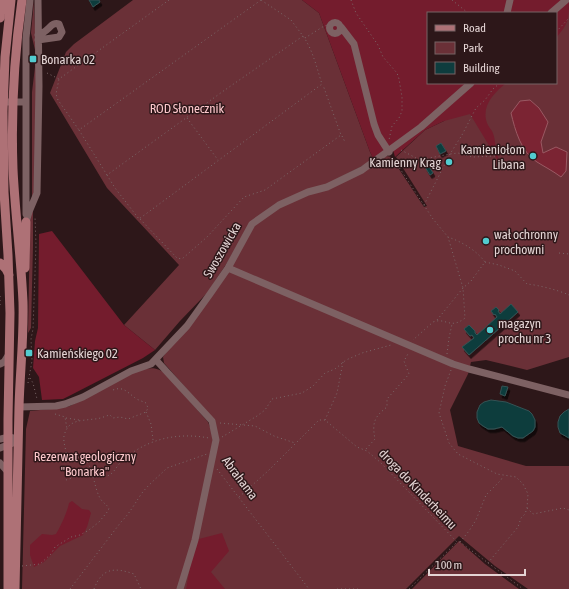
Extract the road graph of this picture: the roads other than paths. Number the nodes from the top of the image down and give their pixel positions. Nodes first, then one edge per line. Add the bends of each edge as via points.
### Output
1 (2, 0) edge
2 (11, 0) edge
3 (22, 0) edge
4 (30, 0) edge
5 (38, 0) edge
6 (510, 0) edge
7 (566, 0) edge
8 (507, 12) edge
9 (552, 12) edge
10 (0, 18) edge
11 (330, 25) road end
12 (470, 84) edge
13 (2, 90) edge
14 (26, 93) junction
15 (26, 102) junction
16 (5, 108) edge
17 (389, 152) junction
18 (26, 222) junction
19 (7, 236) junction
20 (0, 249) edge
21 (0, 262) edge
22 (228, 268) junction
23 (9, 276) junction
24 (23, 303) junction
25 (9, 354) junction
26 (156, 360) junction
27 (0, 364) edge
28 (569, 395) edge
29 (19, 408) junction
30 (18, 441) junction
31 (4, 442) edge
32 (0, 463) edge
33 (8, 472) junction
34 (8, 589) edge
35 (15, 589) edge
36 (180, 589) edge

1 - 10 main road
2 - 13 main road
3 - 16 main road via 13,88
4 - 14 street via 26,38
5 - 18 street via 37,193
6 - 8 street
7 - 9 street
11 - 17 street via 330,31 335,33 340,31 341,27 354,44 374,124
12 - 17 street, Swoszowicka via 422,127
13 - 14 street
13 - 16 main road
14 - 15 street
15 - 16 street
15 - 18 street
16 - 19 main road via 4,192
16 - 24 main road via 13,169
17 - 22 street, Swoszowicka via 362,170 327,187 279,205 252,224
18 - 24 main road
19 - 20 main road
19 - 23 main road
21 - 23 main road
22 - 26 street, Swoszowicka via 187,326
22 - 28 street via 469,369
23 - 25 main road
24 - 29 main road
25 - 27 street
25 - 31 main road
26 - 29 street, Swoszowicka via 73,402 50,407
26 - 36 street, Abrahama via 212,422 216,441 194,540
29 - 30 main road
30 - 31 street
30 - 35 main road
31 - 33 main road
32 - 33 street
33 - 34 main road

